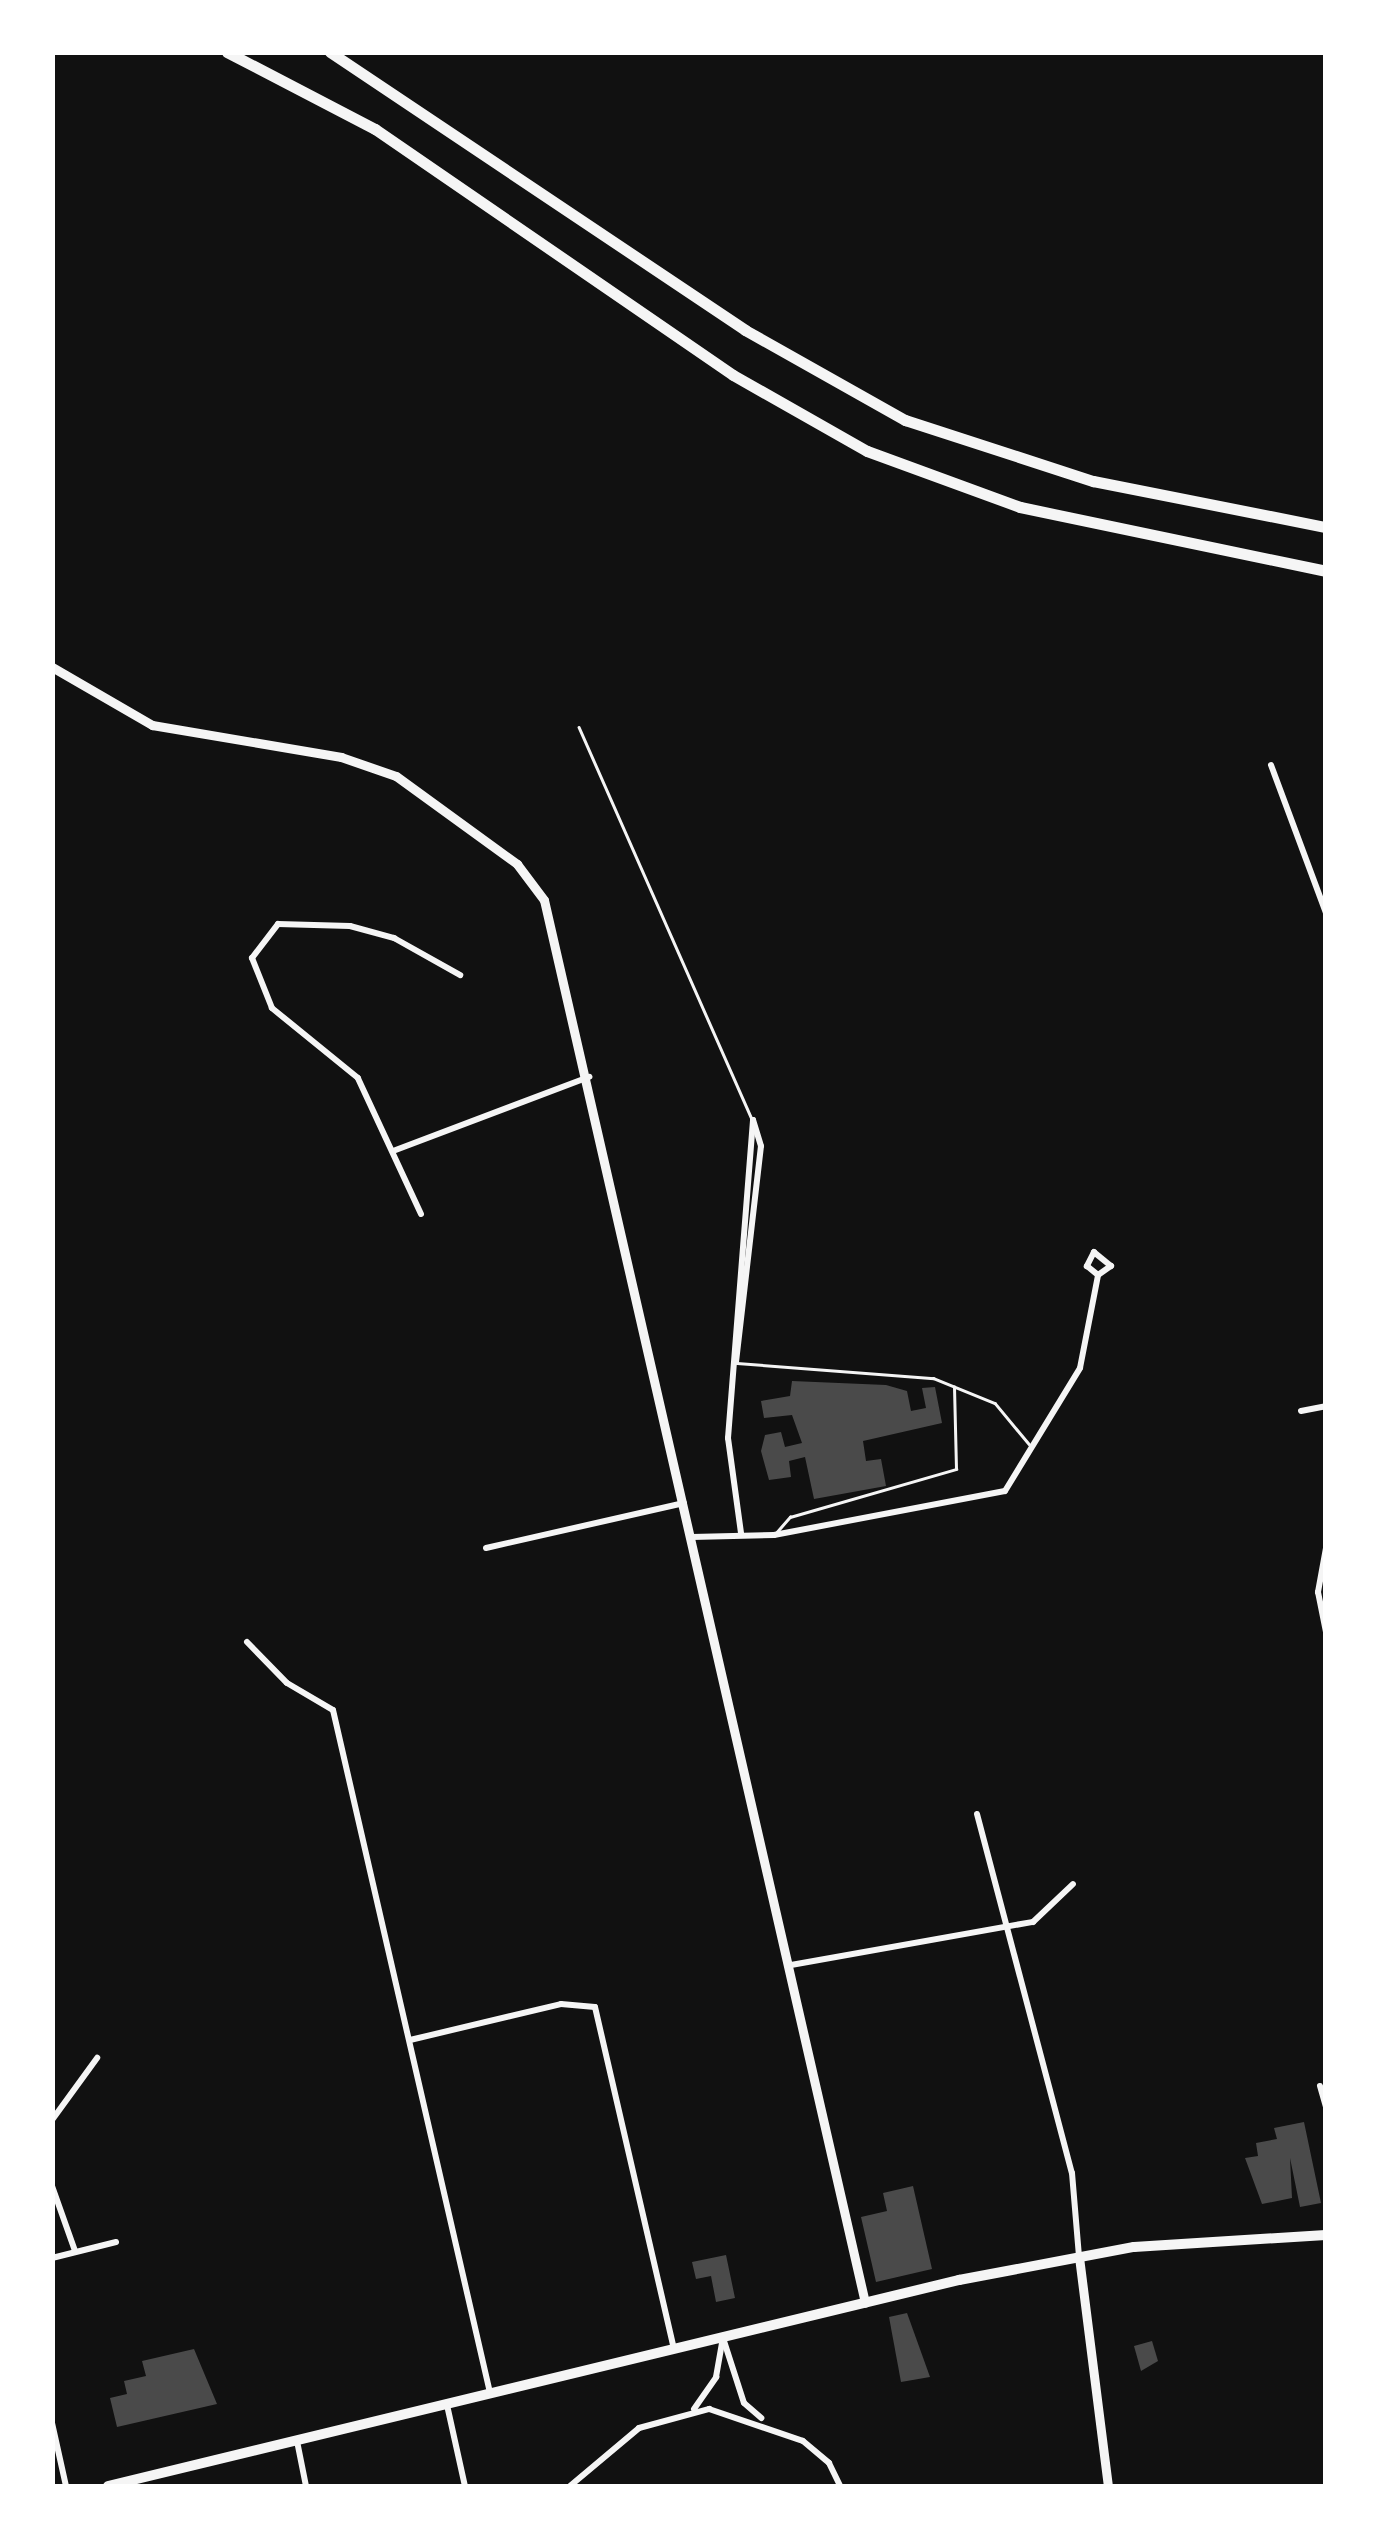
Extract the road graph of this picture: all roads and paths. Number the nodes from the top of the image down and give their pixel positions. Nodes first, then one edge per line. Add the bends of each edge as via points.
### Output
1 (227, 52) edge
2 (330, 52) edge
3 (1326, 527) edge
4 (1326, 571) edge
5 (52, 667) edge
6 (579, 727) dead end
7 (1271, 765) dead end
8 (1326, 913) edge
9 (460, 975) dead end
10 (590, 1077) junction
11 (753, 1120) joint
12 (394, 1151) junction
13 (421, 1214) dead end
14 (1098, 1275) dead end
15 (735, 1363) junction
16 (954, 1387) junction
17 (1326, 1406) edge
18 (1301, 1410) dead end
19 (1033, 1449) junction
20 (685, 1503) junction
21 (741, 1533) junction
22 (774, 1535) junction
23 (692, 1537) junction
24 (486, 1548) dead end
25 (1326, 1548) edge
26 (1326, 1632) edge
27 (247, 1642) dead end
28 (977, 1814) dead end
29 (1073, 1884) dead end
30 (1011, 1928) junction
31 (791, 1964) junction
32 (410, 2040) junction
33 (96, 2058) dead end
34 (1320, 2086) dead end
35 (1326, 2107) edge
36 (52, 2120) edge
37 (52, 2186) edge
38 (1326, 2235) edge
39 (116, 2242) dead end
40 (75, 2251) junction
41 (1078, 2257) junction
42 (52, 2258) edge
43 (866, 2303) junction
44 (723, 2338) junction
45 (674, 2349) junction
46 (490, 2393) junction
47 (447, 2404) junction
48 (693, 2411) junction
49 (766, 2422) junction
50 (52, 2423) edge
51 (297, 2441) junction
52 (147, 2482) edge
53 (66, 2486) edge
54 (108, 2486) edge
55 (306, 2486) edge
56 (466, 2486) edge
57 (570, 2486) edge
58 (840, 2486) edge
59 (1108, 2486) edge

1 - 4 highway via 375,129 733,375 867,451 1020,507
2 - 3 highway via 784,355 905,420 1092,481
5 - 10 main road via 130,718 357,761 447,810 517,864 544,900
6 - 11 lane
7 - 8 street
9 - 12 street via 394,938 350,926 278,924 254,950 272,1008 350,1067
10 - 12 street
10 - 20 main road
11 - 15 street via 761,1146
12 - 13 street
14 - 19 street via 1080,1368
15 - 16 lane
15 - 21 street via 728,1438
16 - 19 lane via 996,1403
16 - 22 lane via 956,1468 783,1520
17 - 18 street
19 - 22 street via 1005,1491
20 - 23 main road
20 - 24 street
21 - 22 street
21 - 23 street
23 - 31 main road
25 - 26 street via 1318,1592
27 - 32 street via 287,1683 333,1710
28 - 30 street
29 - 30 street via 1046,1915
30 - 31 street
30 - 41 street via 1072,2173
31 - 43 main road
32 - 45 street via 572,2002 595,2007
32 - 46 street
33 - 36 street
34 - 35 street
37 - 40 street
38 - 41 main road
39 - 40 street
40 - 42 street
41 - 43 main road
41 - 59 main road
43 - 44 main road
44 - 45 main road
44 - 48 street via 716,2378
44 - 49 street via 744,2402
45 - 46 main road
46 - 47 main road
47 - 51 main road
47 - 56 street
48 - 49 street
48 - 57 street via 621,2438
49 - 58 street via 821,2454
50 - 53 street
51 - 52 main road
51 - 55 street
52 - 54 main road

